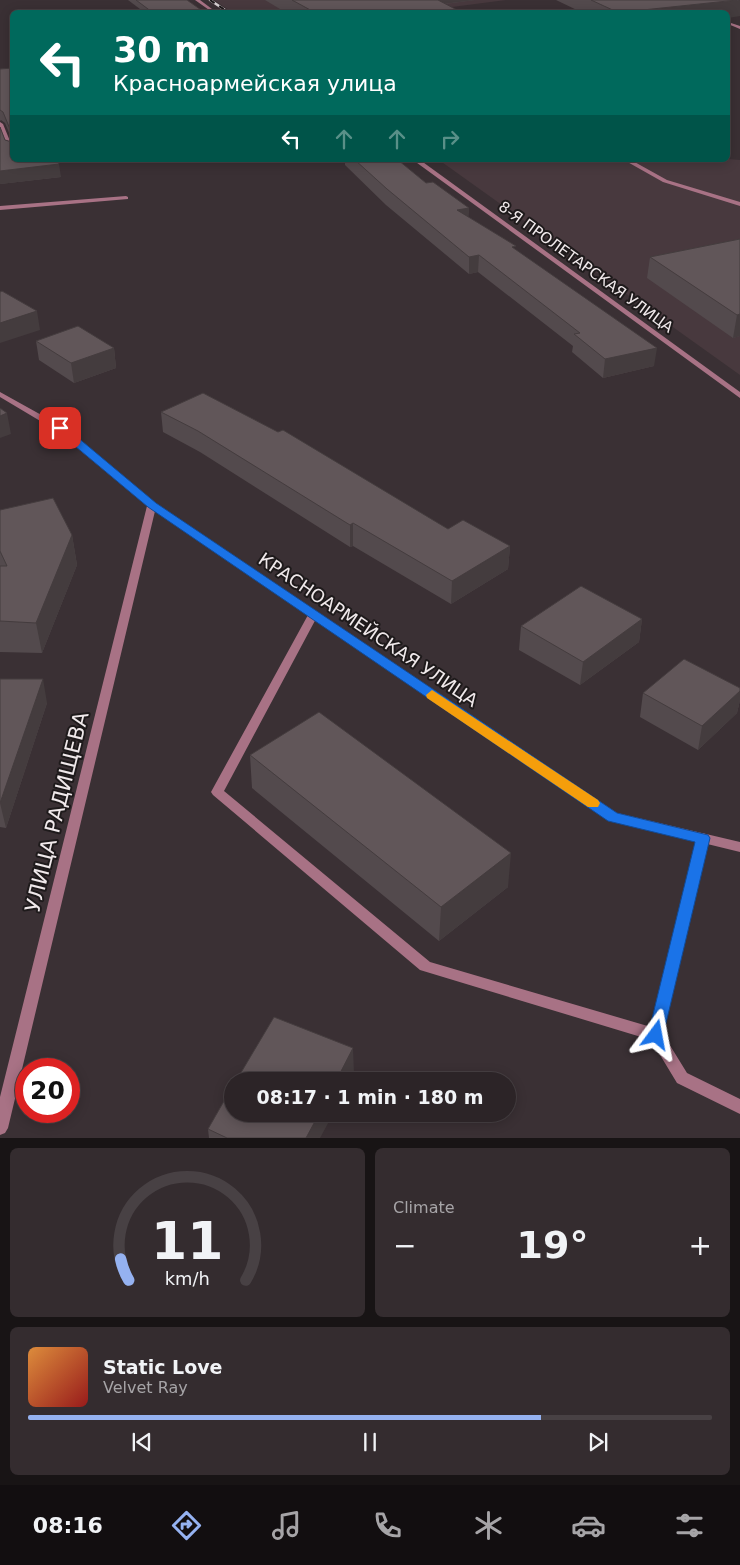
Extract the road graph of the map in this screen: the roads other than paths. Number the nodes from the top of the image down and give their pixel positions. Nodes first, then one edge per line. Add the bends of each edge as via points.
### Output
1 (197, 0) edge
2 (211, 10) edge
3 (0, 124) edge
4 (10, 146) edge
5 (419, 162) edge
6 (631, 162) edge
7 (126, 198) dead end
8 (740, 204) edge
9 (0, 208) edge
10 (0, 394) edge
11 (740, 396) edge
12 (152, 505) junction
13 (313, 614) junction
14 (703, 838) junction
15 (740, 847) edge
16 (656, 1035) junction
17 (740, 1106) edge
18 (0, 1128) edge

1 - 2 street
3 - 4 street
5 - 11 street, 8-Я ПРОЛЕТАРСКАЯ УЛИЦА
6 - 8 street via 665,181
7 - 9 street
10 - 12 street, КРАСНОАРМЕЙСКАЯ УЛИЦА via 60,428
12 - 13 street, КРАСНОАРМЕЙСКАЯ УЛИЦА
12 - 18 street, УЛИЦА РАДИЩЕВА
13 - 14 street, КРАСНОАРМЕЙСКАЯ УЛИЦА via 613,817
13 - 16 street via 216,792 425,966
14 - 15 street, КРАСНОАРМЕЙСКАЯ УЛИЦА
14 - 16 street
16 - 17 street via 682,1078

